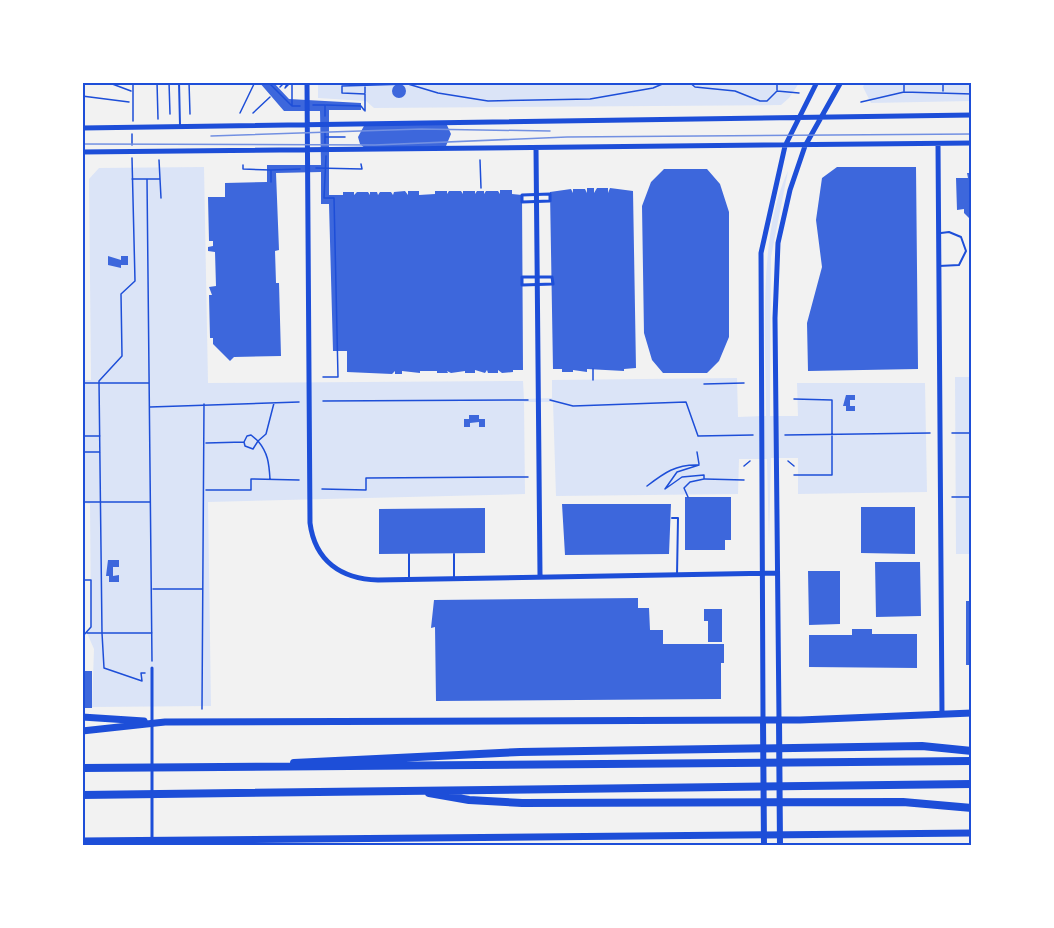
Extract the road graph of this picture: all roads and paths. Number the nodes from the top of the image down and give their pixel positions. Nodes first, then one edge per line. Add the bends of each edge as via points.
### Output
1 (107, 82) edge
2 (169, 82) edge
3 (179, 82) edge
4 (189, 82) edge
5 (289, 82) edge
6 (307, 82) edge
7 (667, 82) edge
8 (688, 82) edge
9 (777, 82) edge
10 (817, 82) edge
11 (841, 82) edge
12 (904, 82) edge
13 (943, 82) edge
14 (365, 83) edge
15 (254, 84) edge
16 (280, 87) dead end
17 (131, 91) dead end
18 (777, 91) junction
19 (904, 92) junction
20 (943, 92) junction
21 (799, 93) dead end
22 (365, 94) junction
23 (972, 94) edge
24 (82, 96) edge
25 (270, 97) dead end
26 (129, 102) dead end
27 (861, 102) dead end
28 (325, 105) dead end
29 (292, 106) dead end
30 (240, 113) dead end
31 (253, 113) dead end
32 (170, 114) dead end
33 (190, 114) dead end
34 (972, 116) edge
35 (798, 117) junction
36 (820, 117) junction
37 (307, 124) junction
38 (180, 126) junction
39 (82, 128) edge
40 (321, 134) dead end
41 (345, 137) dead end
42 (972, 143) edge
43 (938, 144) junction
44 (785, 146) junction
45 (805, 146) junction
46 (536, 148) junction
47 (308, 150) junction
48 (82, 152) edge
49 (480, 159) dead end
50 (361, 164) dead end
51 (243, 165) dead end
52 (315, 168) dead end
53 (304, 169) dead end
54 (271, 170) junction
55 (132, 179) dead end
56 (147, 179) junction
57 (271, 182) dead end
58 (132, 186) dead end
59 (481, 188) dead end
60 (161, 198) dead end
61 (334, 198) dead end
62 (522, 202) joint
63 (938, 233) junction
64 (939, 266) junction
65 (522, 285) joint
66 (593, 369) dead end
67 (323, 377) dead end
68 (593, 380) dead end
69 (82, 383) edge
70 (99, 383) junction
71 (149, 383) junction
72 (744, 383) dead end
73 (704, 384) dead end
74 (794, 399) dead end
75 (528, 400) dead end
76 (551, 400) dead end
77 (323, 401) dead end
78 (299, 402) dead end
79 (274, 403) junction
80 (204, 404) junction
81 (149, 407) junction
82 (930, 433) dead end
83 (952, 433) dead end
84 (972, 433) edge
85 (832, 434) junction
86 (82, 436) edge
87 (100, 436) junction
88 (698, 436) dead end
89 (258, 441) junction
90 (244, 442) junction
91 (204, 443) junction
92 (82, 452) edge
93 (100, 452) junction
94 (697, 452) dead end
95 (750, 461) dead end
96 (788, 461) dead end
97 (699, 465) junction
98 (744, 466) dead end
99 (794, 466) dead end
100 (668, 471) junction
101 (681, 471) junction
102 (794, 475) dead end
103 (673, 476) junction
104 (528, 477) dead end
105 (684, 477) junction
106 (270, 479) junction
107 (704, 479) junction
108 (299, 480) dead end
109 (744, 480) dead end
110 (646, 486) dead end
111 (322, 489) dead end
112 (205, 490) junction
113 (688, 497) dead end
114 (952, 497) dead end
115 (972, 497) edge
116 (82, 502) edge
117 (101, 502) junction
118 (150, 502) junction
119 (672, 518) dead end
120 (409, 554) dead end
121 (454, 554) dead end
122 (762, 573) junction
123 (777, 573) junction
124 (677, 574) junction
125 (540, 575) junction
126 (454, 578) junction
127 (409, 579) junction
128 (84, 580) edge
129 (203, 588) junction
130 (152, 589) junction
131 (86, 608) dead end
132 (91, 608) junction
133 (87, 633) junction
134 (102, 633) junction
135 (153, 633) junction
136 (82, 637) edge
137 (152, 668) joint
138 (141, 674) dead end
139 (202, 709) dead end
140 (972, 713) edge
141 (942, 714) junction
142 (82, 717) edge
143 (779, 719) junction
144 (763, 720) junction
145 (165, 722) junction
146 (82, 731) edge
147 (972, 751) edge
148 (972, 761) edge
149 (266, 767) junction
150 (82, 768) edge
151 (972, 784) edge
152 (409, 789) junction
153 (82, 795) edge
154 (972, 808) edge
155 (972, 833) edge
156 (764, 834) junction
157 (780, 834) junction
158 (213, 839) junction
159 (82, 841) edge
160 (152, 846) edge
161 (165, 846) edge
162 (764, 846) edge
163 (780, 846) edge

1 - 17 path
2 - 32 path
3 - 38 lane
4 - 33 path
5 - 16 path
5 - 29 path
6 - 37 street
7 - 14 path via 590,99 488,101 408,84
8 - 18 path via 695,87 735,91 760,101
9 - 18 path
10 - 35 street
11 - 36 street
12 - 19 path
13 - 20 path
14 - 22 path
14 - 22 path via 344,84 341,88 342,93
15 - 30 path
18 - 21 path
19 - 20 path
19 - 27 path
20 - 23 path
22 - 28 path via 365,111 361,106
24 - 26 path
25 - 31 path
34 - 36 street
35 - 36 street
35 - 37 street
35 - 44 street
36 - 45 street
37 - 38 street
37 - 47 street
38 - 39 street
40 - 41 path
42 - 43 street
43 - 45 street
43 - 63 street
44 - 45 street
44 - 46 street
44 - 122 street via 761,253
45 - 123 street via 782,218 775,283
46 - 47 street
46 - 125 street
47 - 48 street
47 - 127 street via 312,535 323,557 342,573 364,579
49 - 59 path
50 - 52 path via 362,169
51 - 54 path via 243,169
53 - 54 path
54 - 57 path
55 - 56 path
56 - 60 path via 160,179
56 - 71 path
58 - 70 path via 135,280 121,294 122,356
61 - 67 path via 338,377
62 - 62 street via 550,201 550,194 522,195
63 - 64 street
63 - 64 lane via 961,237 966,251 959,265
64 - 141 street
65 - 65 street via 553,284 552,277 522,277
66 - 68 path
69 - 70 path
70 - 71 path
70 - 87 path
71 - 81 path
72 - 73 path
74 - 85 path via 832,400
75 - 77 path
76 - 88 path via 573,406 686,402
78 - 79 path
79 - 80 path
79 - 89 path via 266,434
80 - 81 path
80 - 91 path
81 - 118 path
82 - 85 path
83 - 84 path
85 - 102 path via 832,475
86 - 87 path
87 - 93 path
89 - 90 path via 251,435
89 - 90 path via 253,449
89 - 106 path via 269,461
90 - 91 path
91 - 112 path
92 - 93 path
93 - 117 path
94 - 97 path
95 - 98 path
96 - 99 path
97 - 100 path via 685,464
97 - 101 path
100 - 103 path
100 - 110 path
101 - 103 path
101 - 105 path
103 - 105 path via 664,489
104 - 111 path via 366,478 366,490
105 - 107 path via 704,475
106 - 108 path
106 - 112 path via 251,479 251,490
107 - 109 path
107 - 113 path via 690,482 684,488
112 - 129 path
114 - 115 path
116 - 117 path
117 - 118 path
117 - 134 path
118 - 130 path
119 - 124 lane via 678,518
120 - 127 lane
121 - 126 lane
122 - 123 street
122 - 124 street
122 - 144 street
123 - 143 street
124 - 125 street
125 - 126 street
126 - 127 street
128 - 132 path via 91,580
129 - 130 path
129 - 139 path
130 - 135 path
131 - 132 path
132 - 133 path via 91,627
133 - 134 path
133 - 136 path
134 - 135 path
134 - 138 path via 104,668 142,681
135 - 137 path
137 - 160 street
140 - 141 highway
141 - 143 highway
142 - 145 highway
143 - 144 highway
143 - 157 main road
144 - 145 highway
144 - 156 main road
145 - 146 highway
147 - 149 highway via 922,746 520,752
148 - 149 highway
149 - 150 highway
151 - 152 highway
152 - 153 highway
152 - 154 highway via 469,800 522,803 903,802
155 - 157 highway
156 - 157 highway
156 - 158 highway
156 - 162 main road
157 - 163 main road
158 - 159 highway
158 - 161 highway

